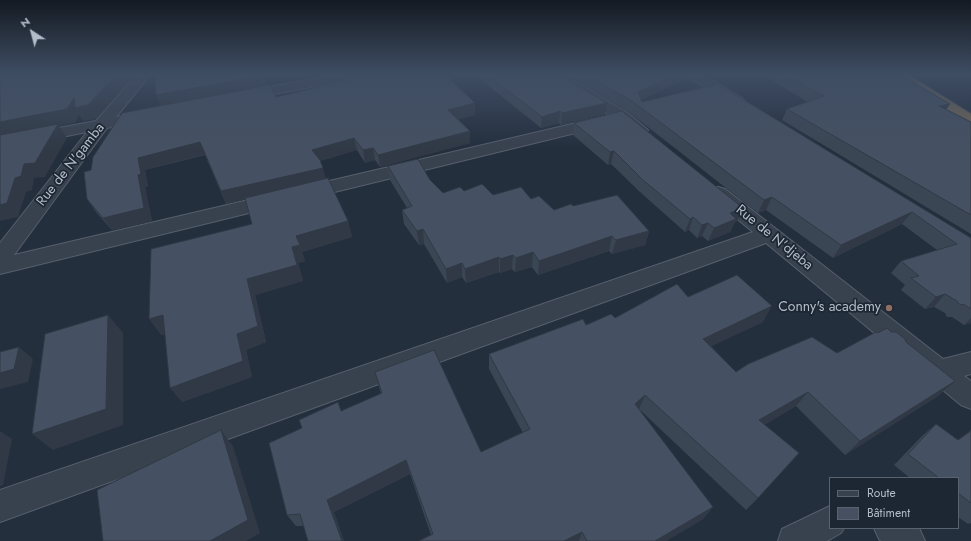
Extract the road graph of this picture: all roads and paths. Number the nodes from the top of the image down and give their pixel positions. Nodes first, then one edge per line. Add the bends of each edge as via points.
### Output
1 (123, 99) edge
2 (230, 99) edge
3 (595, 99) edge
4 (735, 99) edge
5 (937, 99) edge
6 (226, 100) edge
7 (754, 111) edge
8 (157, 113) edge
9 (624, 117) junction
10 (971, 121) edge
11 (102, 124) junction
12 (654, 141) edge
13 (0, 144) edge
14 (703, 180) edge
15 (770, 234) junction
16 (0, 258) edge
17 (0, 266) edge
18 (971, 363) edge
19 (939, 371) junction
20 (971, 397) edge
21 (0, 506) edge
22 (829, 523) edge
23 (891, 529) edge
24 (794, 541) edge
25 (909, 541) edge

1 - 11 street, Rue de N'gamba
2 - 6 street
3 - 9 street
4 - 7 street
5 - 10 highway
8 - 11 street
9 - 12 street
9 - 17 street
11 - 13 street
11 - 16 street, Rue de N'gamba
14 - 15 street, Rue de N'djeba
15 - 19 street, Rue de N'djeba
15 - 21 street
18 - 19 street
19 - 20 street, Rue de N'djeba
22 - 24 street
23 - 25 street

